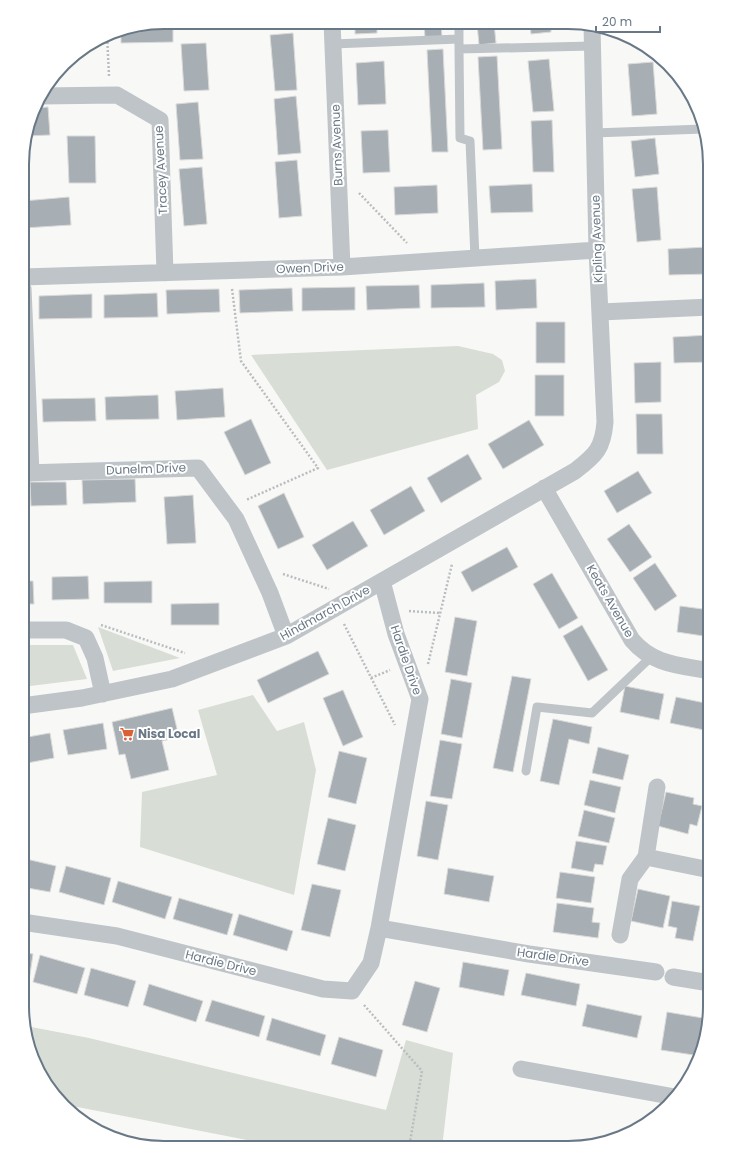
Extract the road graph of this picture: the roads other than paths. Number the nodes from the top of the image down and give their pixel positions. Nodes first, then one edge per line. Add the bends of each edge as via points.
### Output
1 (332, 29) edge
2 (459, 29) edge
3 (592, 31) edge
4 (459, 39) junction
5 (333, 44) junction
6 (592, 46) junction
7 (459, 50) junction
8 (47, 96) edge
9 (698, 128) edge
10 (594, 133) junction
11 (597, 250) junction
12 (475, 258) junction
13 (342, 267) junction
14 (165, 272) junction
15 (29, 277) edge
16 (703, 307) edge
17 (601, 312) junction
18 (598, 451) joint
19 (29, 473) edge
20 (544, 488) junction
21 (382, 581) junction
22 (29, 630) edge
23 (286, 636) junction
24 (651, 657) junction
25 (703, 670) edge
26 (103, 694) junction
27 (29, 705) edge
28 (526, 771) dead end
29 (657, 786) dead end
30 (646, 857) junction
31 (703, 869) edge
32 (29, 923) edge
33 (379, 928) junction
34 (620, 935) dead end
35 (656, 972) dead end
36 (673, 977) dead end
37 (703, 980) edge
38 (521, 1069) dead end
39 (669, 1096) edge

1 - 5 street, Burns Avenue
2 - 4 lane
3 - 6 street, Kipling Avenue
4 - 5 lane
4 - 7 lane
5 - 13 street, Burns Avenue
6 - 7 lane
6 - 10 street, Kipling Avenue
7 - 12 lane via 460,138 470,141
8 - 14 street, Tracey Avenue via 117,95 160,120
9 - 10 lane
10 - 11 street, Kipling Avenue
11 - 12 street, Owen Drive
11 - 17 street, Kipling Avenue
12 - 13 street, Owen Drive
13 - 14 street, Owen Drive
14 - 15 street, Owen Drive
16 - 17 street
17 - 18 street, Kipling Avenue via 605,422 603,439
18 - 20 street, Hindmarch Drive via 575,471
19 - 23 street, Dunelm Drive via 198,468 236,519 270,593
20 - 21 street, Hindmarch Drive
20 - 24 street, Keats Avenue via 632,640 640,650
21 - 23 street, Hindmarch Drive
21 - 33 street, Hardie Drive via 396,634 420,698
22 - 26 street via 66,630 86,638 95,658
23 - 26 street, Hindmarch Drive via 172,679
24 - 25 street, Keats Avenue
24 - 28 lane via 592,713 537,707
26 - 27 street, Hindmarch Drive
29 - 30 street
30 - 31 street
30 - 34 street via 630,879
32 - 33 street, Hardie Drive via 116,936 323,989 352,991 371,963
33 - 35 street, Hardie Drive via 529,954
36 - 37 street
38 - 39 street

